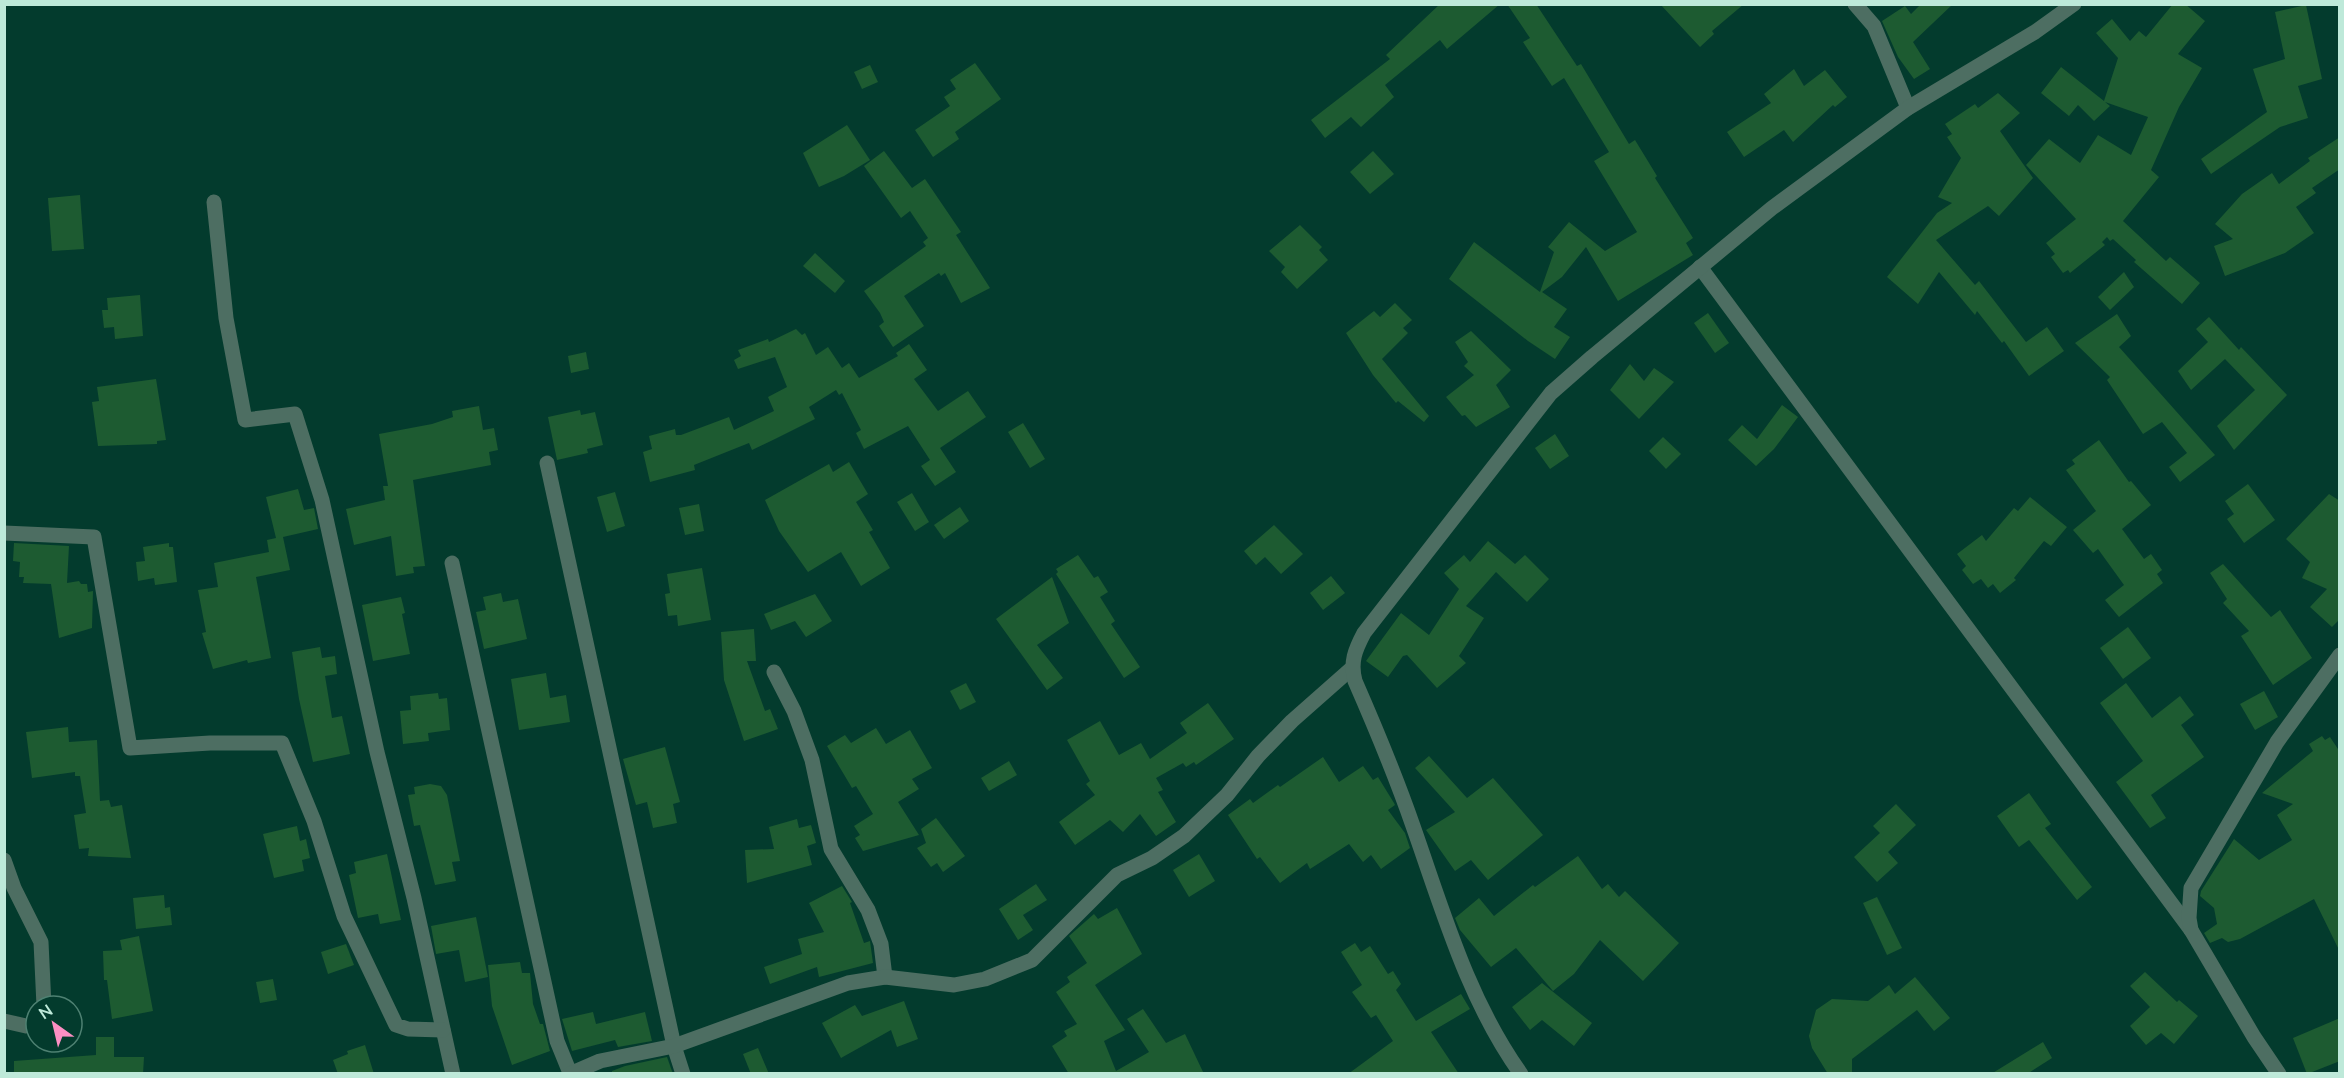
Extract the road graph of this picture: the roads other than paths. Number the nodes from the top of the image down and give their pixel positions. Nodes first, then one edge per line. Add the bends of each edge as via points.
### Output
1 (1855, 4) edge
2 (2074, 4) edge
3 (1908, 108) junction
4 (214, 202) dead end
5 (1700, 267) junction
6 (547, 463) dead end
7 (4, 533) edge
8 (452, 563) dead end
9 (2340, 655) edge
10 (1352, 668) junction
11 (774, 672) dead end
12 (4, 860) edge
13 (2191, 930) junction
14 (885, 977) junction
15 (43, 994) edge
16 (4, 1022) edge
17 (24, 1026) edge
18 (443, 1030) junction
19 (674, 1046) junction
20 (570, 1073) edge
21 (453, 1074) edge
22 (683, 1074) edge
23 (1521, 1074) edge
24 (2279, 1074) edge

1 - 3 street via 1874,26
2 - 3 street via 2035,32
3 - 5 street via 1772,208
4 - 18 street via 226,318 244,420 295,414 322,500
5 - 10 street via 1551,393 1365,633 1355,651
5 - 13 street
6 - 19 street
7 - 18 street via 94,537 130,748 282,743 314,821 344,916 396,1025
8 - 20 street via 557,1041
9 - 13 street via 2277,742 2191,888
10 - 14 street via 1292,721 1227,795 1184,836 1152,858 1118,874 1032,960 985,979 954,985
10 - 23 street via 1398,782 1461,964 1502,1046
11 - 14 street via 812,760 831,849 868,910 881,944
12 - 15 street via 41,942
13 - 24 street
14 - 19 street via 848,983
16 - 17 street
18 - 21 street
19 - 20 street via 600,1061
19 - 22 street

